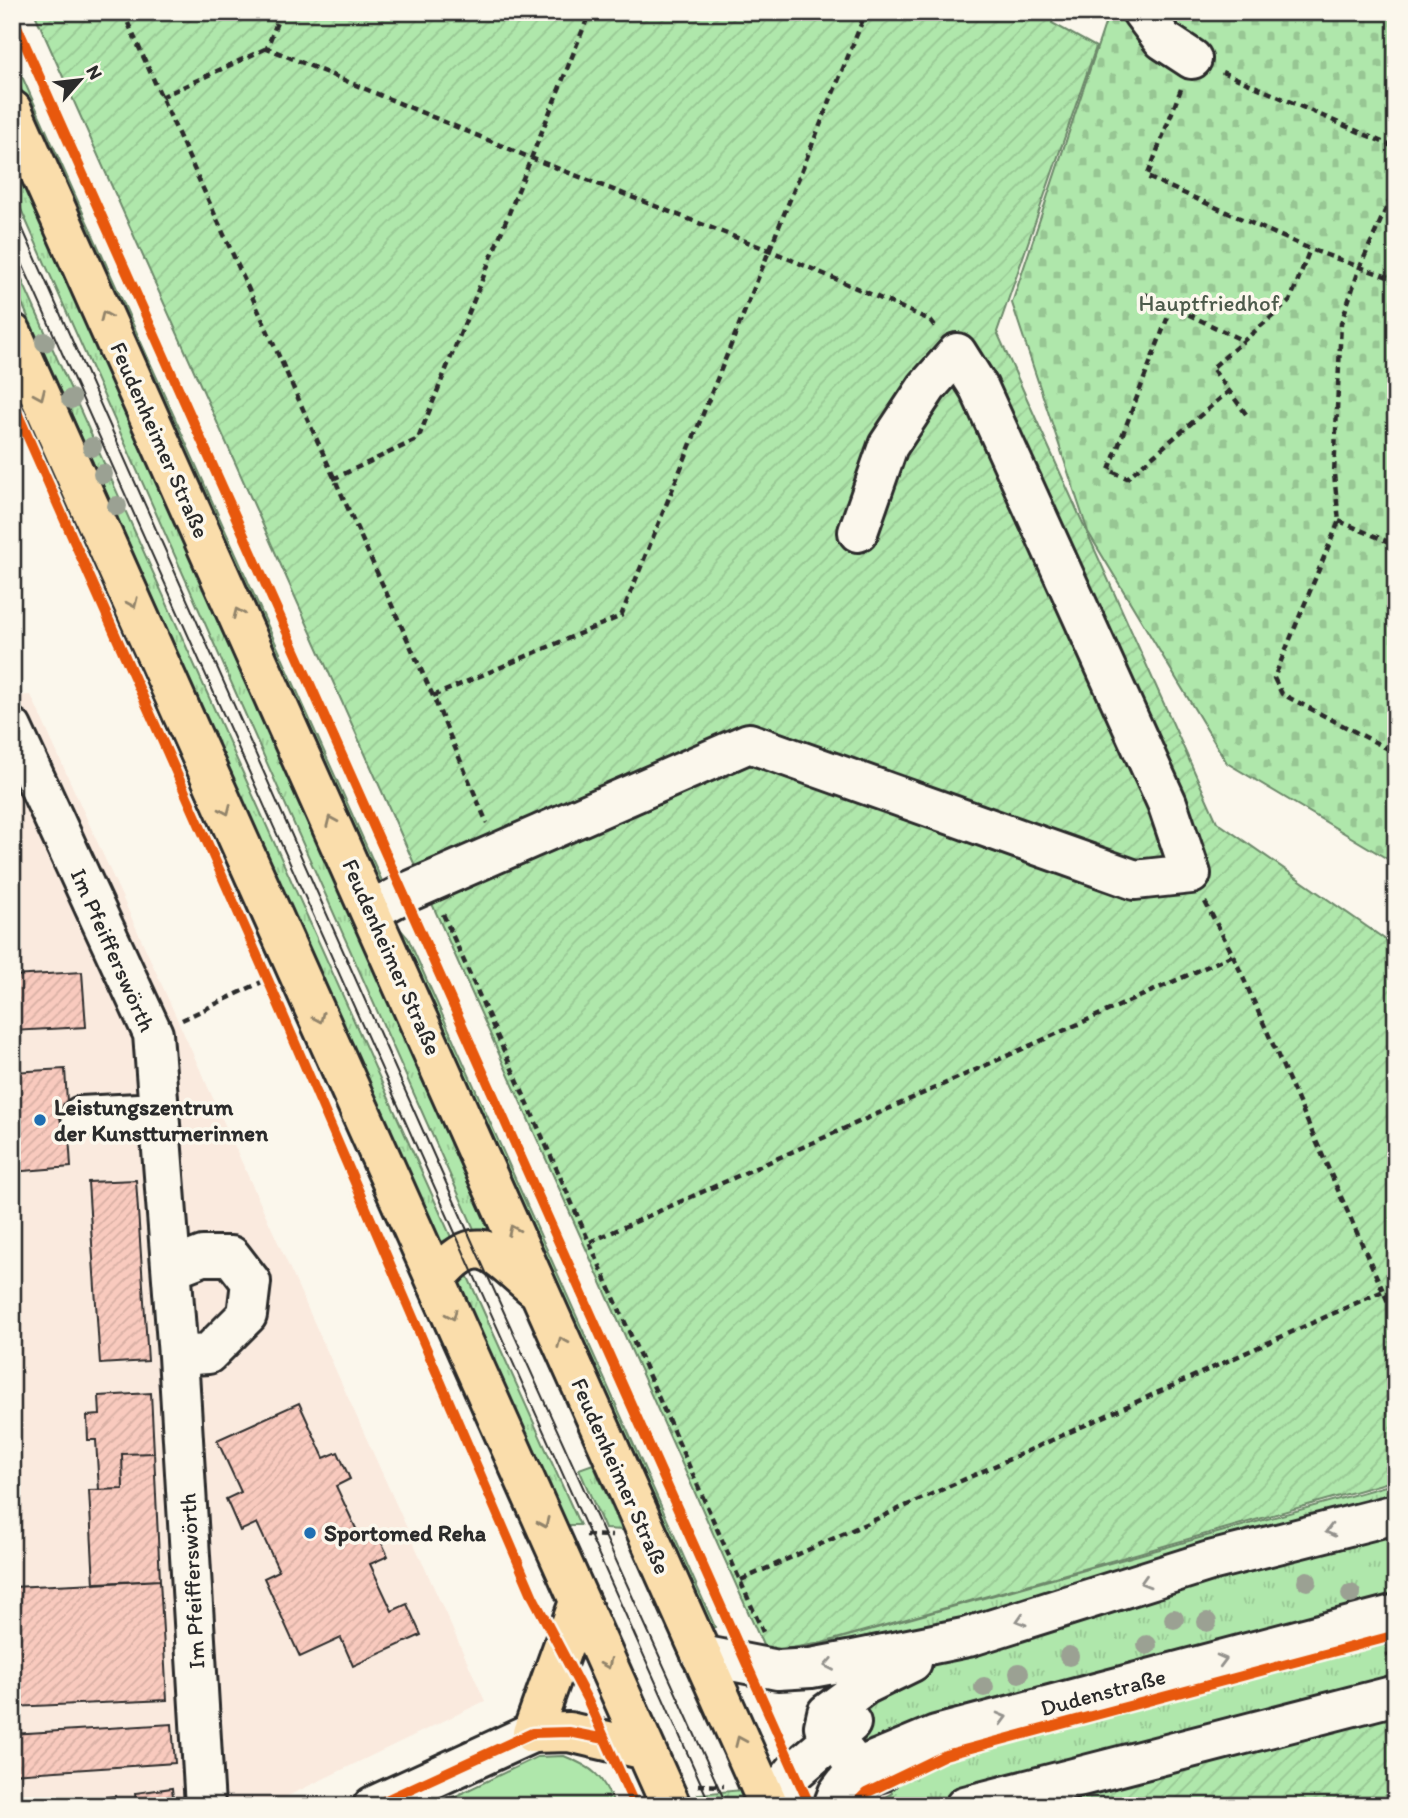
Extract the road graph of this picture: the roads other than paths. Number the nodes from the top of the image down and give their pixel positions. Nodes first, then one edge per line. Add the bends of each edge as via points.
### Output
1 (1142, 12) edge
2 (1192, 59) road end
3 (12, 110) edge
4 (12, 333) edge
5 (858, 533) dead end
6 (12, 728) edge
7 (371, 911) junction
8 (157, 1112) junction
9 (81, 1116) dead end
10 (172, 1268) junction
11 (436, 1279) junction
12 (540, 1293) junction
13 (178, 1356) junction
14 (1396, 1514) edge
15 (579, 1602) junction
16 (1396, 1614) edge
17 (968, 1637) junction
18 (701, 1655) junction
19 (1396, 1695) edge
20 (532, 1733) junction
21 (832, 1739) junction
22 (646, 1750) junction
23 (857, 1768) junction
24 (680, 1795) edge
25 (768, 1805) edge
26 (205, 1806) edge
27 (373, 1806) edge
28 (833, 1806) edge
29 (965, 1806) edge

1 - 2 street via 1163,40
7 -> 3 main road, Feudenheimer Straße
4 -> 11 main road
5 - 7 street via 888,446 927,387 957,353 979,388 1167,803 1191,874 1135,880 749,743
6 - 8 street, Im Pfeifferswörth via 153,1034
12 -> 7 main road, Feudenheimer Straße
8 - 9 street
8 - 10 street, Im Pfeifferswörth
10 - 13 street, Im Pfeifferswörth
10 - 13 street via 203,1256 231,1256 251,1282 247,1315 208,1354
11 - 12 main road via 463,1253 486,1249
11 -> 15 main road
18 -> 12 main road, Feudenheimer Straße
13 - 26 street, Im Pfeifferswörth
14 -> 17 street via 1210,1561
15 - 20 main road
15 -> 22 main road
23 -> 16 street, Dudenstraße via 936,1735
17 -> 18 street via 811,1668 747,1666
17 - 21 street
25 -> 18 main road, Feudenheimer Straße
19 - 29 street
20 - 22 main road via 569,1732
20 - 27 street
21 - 23 street
21 - 25 street via 794,1772
22 - 24 main road
23 - 28 street

